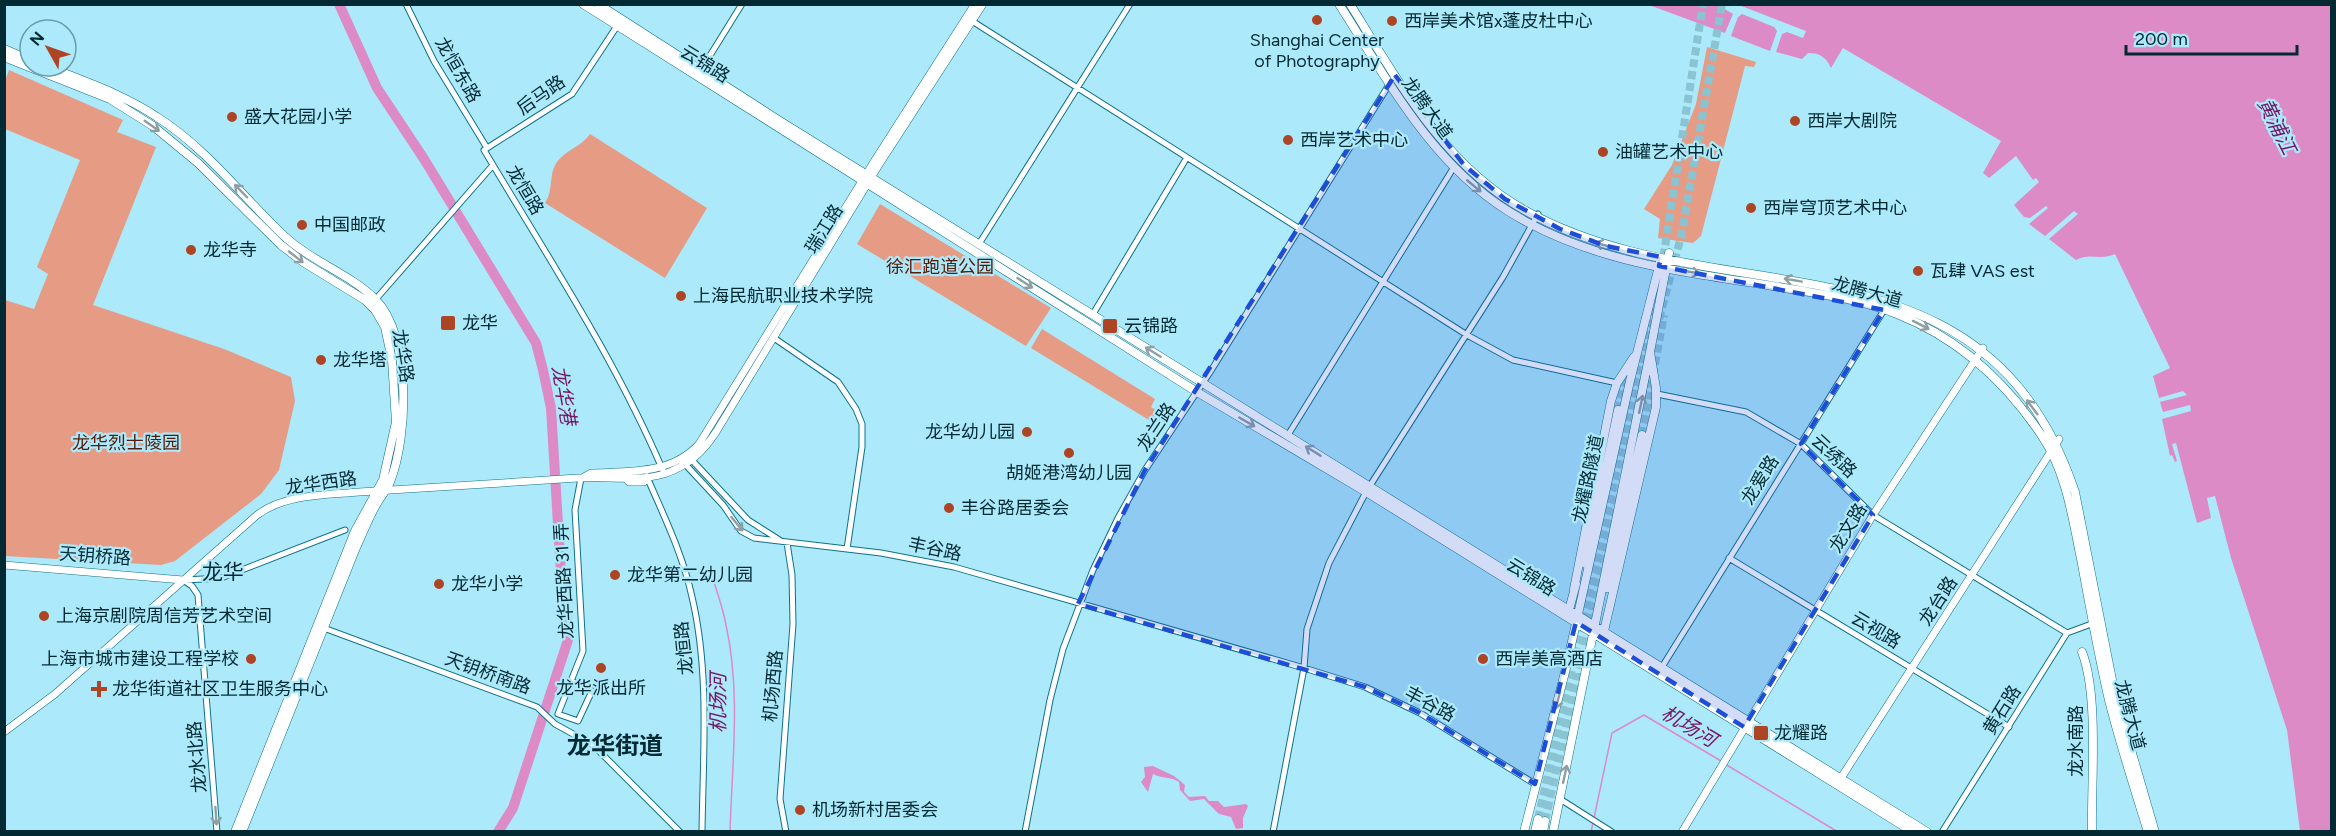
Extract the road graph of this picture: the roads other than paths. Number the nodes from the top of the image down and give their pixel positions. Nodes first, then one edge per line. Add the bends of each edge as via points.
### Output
1 (406, 4) edge
2 (583, 4) edge
3 (598, 4) edge
4 (742, 4) edge
5 (975, 4) edge
6 (983, 4) edge
7 (1130, 4) edge
8 (1339, 4) edge
9 (1350, 4) edge
10 (972, 21) junction
11 (619, 23) junction
12 (4, 49) edge
13 (18, 55) edge
14 (4, 57) edge
15 (701, 70) junction
16 (75, 78) edge
17 (1393, 79) junction
18 (1078, 88) junction
19 (485, 149) junction
20 (1186, 159) junction
21 (492, 165) junction
22 (1454, 167) junction
23 (867, 180) junction
24 (1536, 218) junction
25 (1299, 228) junction
26 (979, 244) junction
27 (1666, 256) junction
28 (1663, 267) junction
29 (1383, 281) junction
30 (376, 299) junction
31 (1884, 310) junction
32 (1093, 314) junction
33 (1645, 331) junction
34 (1467, 335) junction
35 (774, 338) junction
36 (1650, 352) junction
37 (1979, 353) junction
38 (1203, 383) junction
39 (1617, 383) junction
40 (1197, 392) junction
41 (1657, 394) junction
42 (1618, 410) tunnel mouth
43 (1288, 435) junction
44 (1642, 435) tunnel mouth
45 (1801, 444) junction
46 (2055, 445) junction
47 (687, 460) junction
48 (665, 469) junction
49 (646, 473) junction
50 (581, 478) junction
51 (1368, 489) junction
52 (386, 490) junction
53 (376, 491) junction
54 (1873, 515) junction
55 (345, 530) dead end
56 (785, 542) junction
57 (847, 549) junction
58 (1729, 558) junction
59 (4, 565) edge
60 (1972, 576) junction
61 (1610, 579) junction
62 (183, 580) junction
63 (1579, 590) junction
64 (1078, 604) junction
65 (1569, 610) junction
66 (1815, 611) junction
67 (1608, 614) junction
68 (1598, 615) junction
69 (1577, 619) junction
70 (2097, 622) junction
71 (320, 627) junction
72 (1594, 629) junction
73 (1604, 632) junction
74 (2067, 633) junction
75 (2082, 651) dead end
76 (1662, 667) junction
77 (1304, 668) junction
78 (1912, 669) junction
79 (571, 681) junction
80 (1746, 724) junction
81 (2008, 727) junction
82 (4, 732) edge
83 (1841, 778) junction
84 (1535, 784) junction
85 (1560, 799) junction
86 (217, 831) edge
87 (235, 831) edge
88 (243, 831) edge
89 (680, 831) edge
90 (702, 831) edge
91 (786, 831) edge
92 (1025, 831) edge
93 (1273, 831) edge
94 (1524, 831) edge
95 (1535, 831) edge
96 (1544, 831) edge
97 (1553, 831) edge
98 (1612, 831) edge
99 (1682, 831) edge
100 (1913, 831) edge
101 (1927, 831) edge
102 (1942, 831) edge
103 (2092, 831) edge
104 (2148, 831) edge
105 (2155, 831) edge

1 - 19 street, 龙恒东路
2 - 11 main road, 云锦路
3 - 11 main road, 云锦路
4 - 15 street
5 - 23 street, 瑞江路
6 - 10 street, 瑞江路
7 - 18 street
8 - 17 main road, 龙腾大道
9 - 17 main road, 龙腾大道
10 - 18 street
10 - 23 street, 瑞江路
11 - 15 main road, 云锦路
11 - 19 street, 后马路 via 572,94
11 - 23 main road, 云锦路
12 - 13 main road
14 -> 53 main road, 龙华路 via 110,99 153,126 198,163 266,232 375,310 388,341 396,422 383,480
15 - 23 main road, 云锦路
30 -> 16 main road, 龙华路 via 283,235 207,157 156,116
17 - 22 main road, 龙腾大道 via 1416,122
17 - 24 main road, 龙腾大道 via 1464,165
17 - 25 street, 龙兰路
18 - 20 street
18 - 26 street
19 - 21 street, 龙恒路
20 - 25 street
20 - 32 street
21 - 30 street
21 - 48 street, 龙恒路 via 613,367
22 -> 24 main road, 龙腾大道 via 1492,200
22 - 29 street
23 - 26 main road, 云锦路
23 - 35 street, 瑞江路
23 -> 40 main road, 云锦路
23 - 47 street, 瑞江路
27 -> 24 main road, 龙腾大道 via 1590,241
24 - 28 main road, 龙腾大道 via 1587,249
24 - 34 street
25 - 29 street
25 - 38 street, 龙兰路
26 - 32 main road, 云锦路
27 - 28 main road
37 -> 27 main road, 龙腾大道 via 1931,320 1878,298
28 -> 31 main road, 龙腾大道 via 1839,298
28 - 33 main road
28 - 36 main road
29 - 34 street
29 - 43 street
30 - 52 main road, 龙华路 via 391,321 400,364 401,442
31 -> 37 main road, 龙腾大道
31 - 45 street, 龙爱路
38 -> 32 main road, 云锦路
33 - 39 main road
33 - 63 main road
34 - 39 street via 1513,360
34 - 51 street
35 - 47 street, 瑞江路 via 711,440
35 - 57 street via 838,382 862,424
36 - 41 main road
68 -> 36 main road
37 - 46 main road, 龙腾大道
37 - 54 street, 龙文路
38 - 40 street, 龙兰路
38 - 43 main road, 云锦路
39 - 63 main road via 1603,438
40 -> 51 main road, 云锦路
40 - 64 street, 龙兰路 via 1118,518
41 - 45 street, 云绣路 via 1746,412
41 - 67 main road
42 - 63 main road, 龙耀路隧道
51 -> 43 main road, 云锦路
44 - 61 main road
45 - 54 street, 云绣路
45 - 58 street, 龙爱路
46 - 60 street, 龙台路
46 - 70 main road, 龙腾大道
47 - 48 street, 龙华西路
47 - 56 street, 丰谷路 via 748,520
47 -> 56 street, 丰谷路 via 741,531 754,538
48 - 49 street, 龙华西路
49 - 50 street, 龙华西路
49 - 50 street, 龙华西路 via 591,473
49 - 90 street, 龙恒路 via 681,556 697,618 703,672
50 - 52 street, 龙华西路
50 - 79 street, 龙华西路 31 弄 via 575,510 583,651
51 - 65 main road, 云锦路
51 - 69 main road, 云锦路
51 - 77 street via 1329,563 1307,629
52 - 53 street, 龙华西路
52 - 71 main road, 龙华路
53 - 62 street, 龙华西路 via 307,497 268,508
53 - 71 main road, 龙华路 via 355,531
54 - 60 street, 云绣路
54 - 66 street, 龙文路
55 - 62 street via 220,578
56 - 57 street, 丰谷路
56 - 91 street, 机场西路 via 794,599 780,799
57 - 64 street, 丰谷路 via 954,567
58 - 66 street, 云视路
58 - 76 street, 龙爱路
59 - 62 street, 天钥桥路
60 - 74 street, 云绣路
60 - 78 street, 龙台路
61 - 67 main road
61 - 68 main road
62 - 82 street, 龙华西路 via 49,699
62 -> 86 street, 龙水北路 via 198,595
63 - 65 main road, 龙耀路隧道
63 - 69 main road
64 - 77 street, 丰谷路
64 - 92 street, 龙兰路 via 1056,673
65 - 69 main road, 云锦路
66 - 78 street, 云视路
66 - 80 street, 龙文路
67 - 73 main road
68 - 72 main road
69 - 72 main road, 云锦路
69 -> 84 main road
70 - 74 street
70 - 104 main road, 龙腾大道 via 2108,696
70 - 105 main road, 龙腾大道
71 - 87 main road, 龙华路
71 - 88 main road, 龙华路
71 - 89 street, 天钥桥南路 via 537,707 555,724 593,745
72 - 73 main road, 云锦路
72 - 80 main road, 云锦路
85 -> 72 main road
73 - 76 main road, 云锦路
74 - 81 street, 黄石路
75 - 103 main road, 龙水南路 via 2089,670 2091,705
76 - 80 main road, 云锦路
77 - 84 street, 丰谷路 via 1365,687 1420,713
77 - 93 street
78 - 81 street, 云视路
78 - 83 street, 龙台路
79 - 79 street, 龙华西路 31 弄 via 591,691 578,721 558,714
80 - 83 main road, 云锦路
80 - 99 street, 龙文路
80 - 100 main road, 云锦路
81 - 102 street, 黄石路
83 - 101 main road, 云锦路
84 - 94 main road
85 - 97 main road
85 - 98 street
95 - 96 main road via 1541,820

